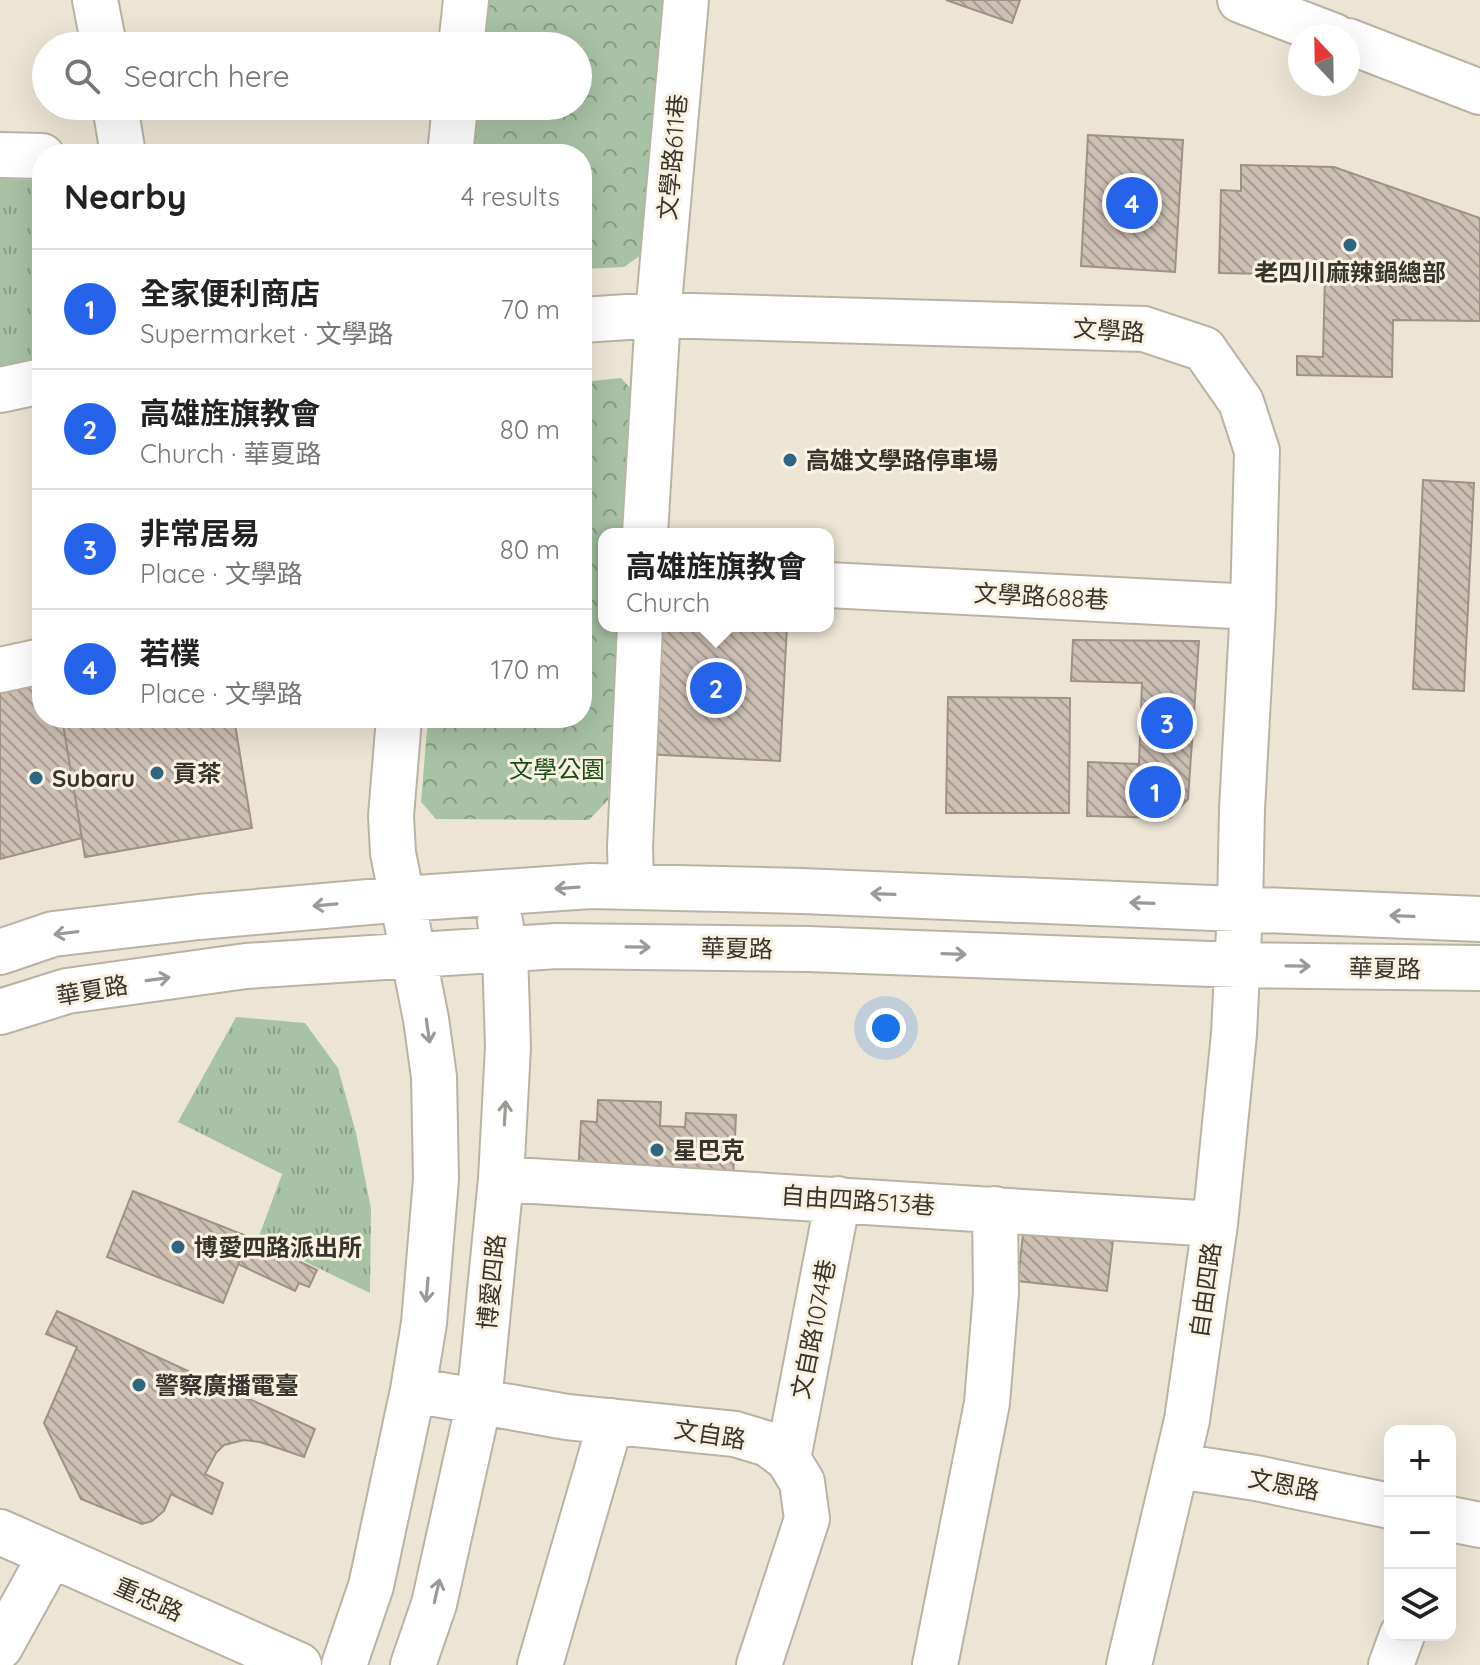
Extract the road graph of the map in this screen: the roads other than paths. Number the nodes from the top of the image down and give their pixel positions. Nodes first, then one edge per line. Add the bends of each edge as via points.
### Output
1 (95, 0) edge
2 (466, 0) edge
3 (686, 0) edge
4 (1240, 0) edge
5 (1303, 24) edge
6 (101, 32) edge
7 (463, 32) edge
8 (1360, 46) edge
9 (1480, 92) edge
10 (117, 120) edge
11 (454, 120) edge
12 (121, 144) edge
13 (451, 144) edge
14 (0, 155) edge
15 (32, 156) edge
16 (658, 315) junction
17 (592, 319) edge
18 (32, 383) edge
19 (0, 390) edge
20 (645, 528) edge
21 (834, 585) edge
22 (1253, 607) junction
23 (640, 632) edge
24 (32, 663) edge
25 (0, 670) edge
26 (398, 728) edge
27 (631, 886) junction
28 (496, 892) junction
29 (403, 899) junction
30 (1240, 909) junction
31 (1480, 919) edge
32 (505, 951) junction
33 (0, 952) edge
34 (414, 954) junction
35 (1238, 965) junction
36 (1480, 968) edge
37 (0, 1012) edge
38 (501, 1179) junction
39 (838, 1199) junction
40 (995, 1209) junction
41 (1215, 1224) junction
42 (413, 1390) junction
43 (479, 1402) junction
44 (611, 1421) junction
45 (788, 1459) junction
46 (1178, 1466) junction
47 (1384, 1505) edge
48 (1456, 1520) edge
49 (1480, 1525) edge
50 (0, 1532) edge
51 (51, 1555) junction
52 (1400, 1641) edge
53 (0, 1647) edge
54 (299, 1665) edge
55 (344, 1665) edge
56 (413, 1665) edge
57 (540, 1665) edge
58 (759, 1665) edge
59 (935, 1665) edge
60 (1129, 1665) edge
61 (1391, 1665) edge

1 - 6 street
2 - 7 street
3 - 16 street, 文學路611巷
4 - 5 street
8 - 9 street
10 - 12 street
11 - 13 street
14 - 15 street
16 - 17 street, 文學路
16 - 20 street, 文學路611巷
16 - 22 street, 文學路 via 1144,329 1204,349 1241,402 1257,451
18 - 19 street
21 - 22 street, 文學路688巷
22 - 30 street, 文學路
23 - 27 street
24 - 25 street
26 - 29 street via 391,816
27 -> 28 street
30 -> 27 street
28 - 29 street
28 - 32 street, 博愛四路
29 -> 33 street via 53,934
29 - 34 street
31 -> 30 street
30 - 35 street, 自由四路
32 - 34 street, 華夏路
32 -> 35 street, 華夏路 via 557,946 808,949
38 -> 32 street, 博愛四路 via 508,1047
37 -> 34 street, 華夏路 via 67,991 246,966
34 -> 42 street via 434,1077 436,1179
35 -> 36 street, 華夏路
35 - 41 street, 自由四路
38 - 39 street, 自由四路513巷
38 - 43 street, 博愛四路
39 - 40 street, 自由四路513巷
39 - 45 street, 文自路1074巷
40 - 41 street, 自由四路513巷
40 - 59 street via 996,1293 987,1403
41 - 46 street, 自由四路
42 - 43 street, 文自路
42 - 55 street via 371,1586
43 - 44 street, 文自路
56 -> 43 street, 博愛四路 via 434,1604
44 - 45 street, 文自路 via 735,1434 768,1444
44 - 57 street
45 - 58 street via 802,1482 807,1519
46 - 47 street, 文恩路
46 - 60 street, 自由四路
48 - 49 street
50 - 51 street, 重忠路
51 - 53 street
51 - 54 street, 重忠路
52 - 61 street

